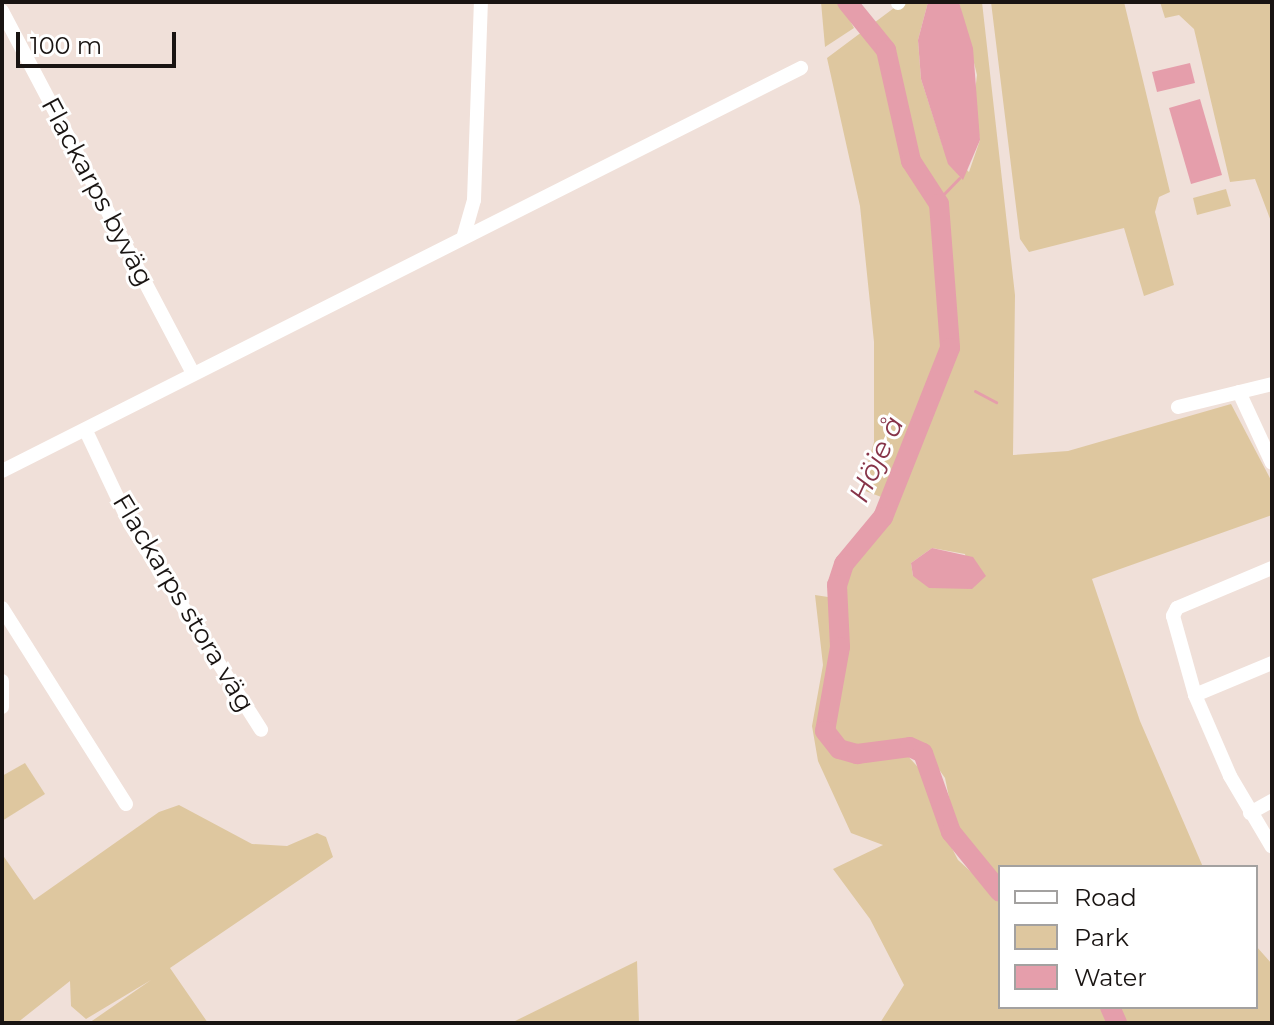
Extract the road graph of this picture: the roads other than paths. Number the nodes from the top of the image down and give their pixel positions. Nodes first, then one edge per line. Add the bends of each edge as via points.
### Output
1 (481, 2) edge
2 (2, 11) edge
3 (801, 68) dead end
4 (464, 235) junction
5 (193, 373) junction
6 (1272, 384) edge
7 (1239, 392) junction
8 (1178, 407) dead end
9 (86, 431) junction
10 (1272, 463) edge
11 (2, 471) edge
12 (1272, 568) edge
13 (2, 608) edge
14 (1272, 663) edge
15 (2, 681) edge
16 (1195, 695) junction
17 (2, 707) edge
18 (261, 730) dead end
19 (1272, 801) edge
20 (126, 804) dead end
21 (1250, 813) junction
22 (1272, 847) edge

1 - 4 street via 474,200
2 - 5 street, Flackarps byväg
3 - 4 street
4 - 5 street
5 - 9 street
6 - 7 street
7 - 8 street
7 - 10 street
9 - 11 street
9 - 18 street, Flackarps stora väg via 130,524
12 - 16 street via 1177,608 1174,628
13 - 20 street
14 - 16 street
15 - 17 street
16 - 21 street
19 - 21 street
21 - 22 street

